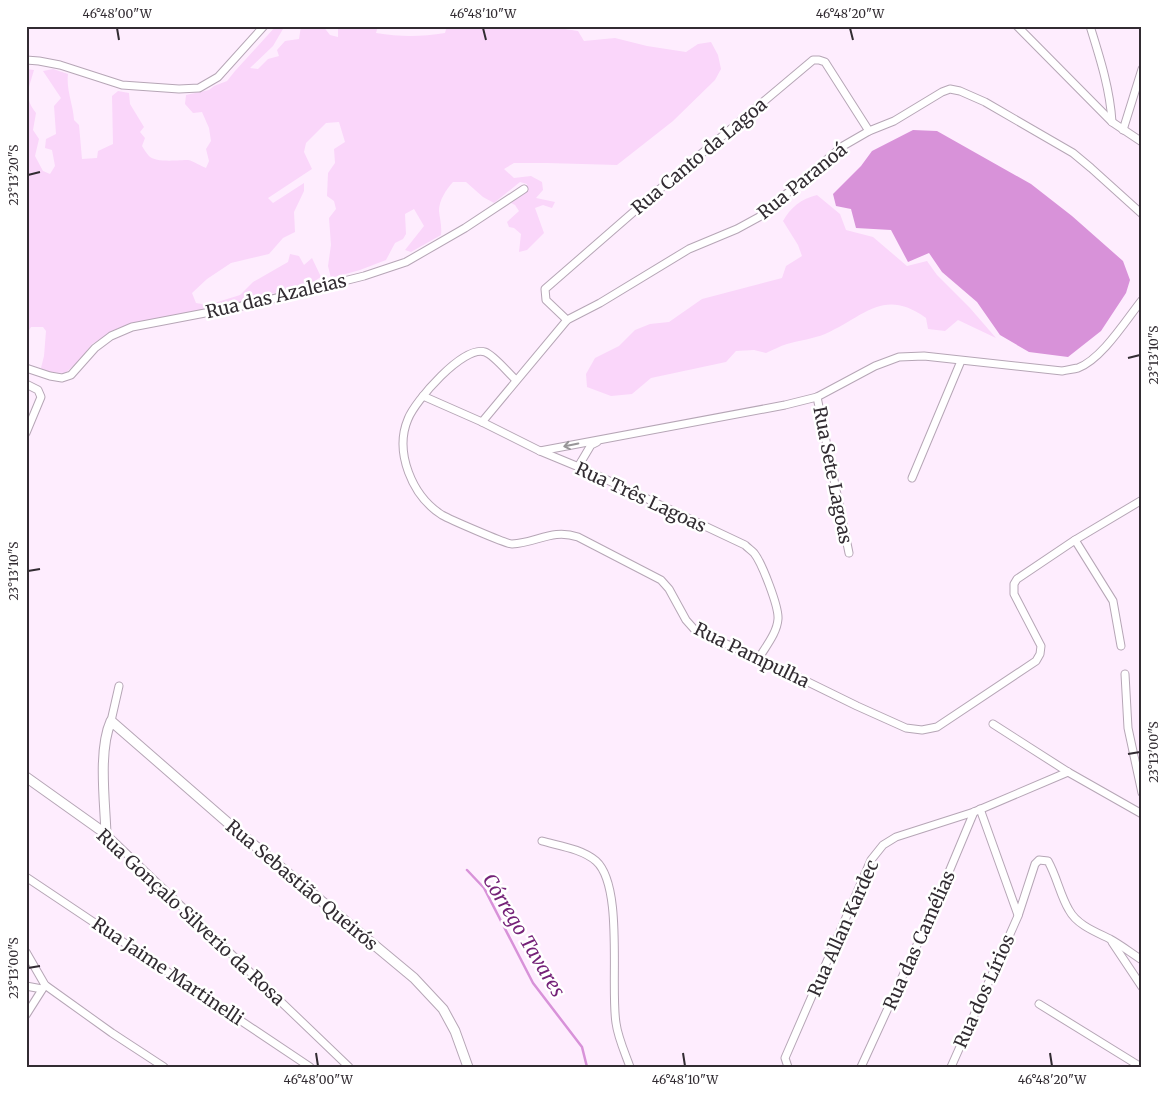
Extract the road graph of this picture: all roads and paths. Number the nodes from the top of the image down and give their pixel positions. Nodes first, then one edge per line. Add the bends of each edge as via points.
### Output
1 (264, 26) edge
2 (1017, 26) edge
3 (1024, 26) edge
4 (1090, 26) edge
5 (1028, 37) junction
6 (26, 60) edge
7 (1142, 69) edge
8 (1112, 122) junction
9 (1123, 130) junction
10 (869, 131) junction
11 (1142, 142) edge
12 (524, 189) dead end
13 (1142, 214) edge
14 (1142, 300) edge
15 (566, 320) junction
16 (960, 361) junction
17 (26, 368) edge
18 (516, 380) junction
19 (26, 384) edge
20 (422, 396) junction
21 (817, 397) junction
22 (482, 422) junction
23 (26, 433) edge
24 (601, 439) junction
25 (540, 451) junction
26 (578, 467) junction
27 (912, 478) dead end
28 (1142, 500) edge
29 (1075, 540) junction
30 (848, 552) dead end
31 (1121, 646) dead end
32 (759, 658) junction
33 (1125, 674) dead end
34 (119, 686) dead end
35 (111, 721) junction
36 (993, 724) dead end
37 (1068, 772) junction
38 (26, 777) edge
39 (1142, 793) edge
40 (977, 810) junction
41 (1142, 814) edge
42 (106, 834) junction
43 (542, 841) dead end
44 (26, 876) edge
45 (1018, 916) junction
46 (1110, 939) junction
47 (26, 952) edge
48 (1142, 960) edge
49 (26, 986) edge
50 (44, 987) junction
51 (1142, 987) edge
52 (1039, 1004) dead end
53 (26, 1015) edge
54 (164, 1067) edge
55 (310, 1067) edge
56 (349, 1067) edge
57 (468, 1067) edge
58 (630, 1067) edge
59 (788, 1067) edge
60 (861, 1067) edge
61 (951, 1067) edge
62 (1141, 1067) edge

1 - 6 street via 218,77 199,88 122,85 60,65
2 - 5 street
3 - 5 street
4 - 8 street via 1107,84
5 - 8 street
7 - 9 street
8 - 9 street
9 - 11 street
10 - 13 street, Rua Paranoá via 894,121 942,92 950,89 960,91 1073,153
10 - 15 street, Rua Paranoá via 843,146 759,217 689,249
10 - 15 street, Rua Canto da Lagoa via 825,62 813,60 545,289 546,300
12 - 17 street, Rua das Azaleias via 406,262 252,304 132,327 111,336 95,348 71,375 62,378
14 - 16 street via 1104,348 1078,368 1062,370
15 - 18 street, Rua Paranoá
16 - 21 street via 924,356 899,357
16 - 27 street
18 - 20 street, Rua Pampulha via 492,356 475,352 448,370
18 - 22 street, Rua Paranoá
19 - 23 street via 38,390 41,397
20 - 22 street, Rua Três Lagoas
20 - 32 street, Rua Pampulha via 408,418 403,437 404,460 418,492 442,515 509,544 567,533 578,537 662,580 694,629
21 - 24 street
21 - 30 street, Rua Sete Lagoas
22 - 25 street, Rua Três Lagoas
24 -> 25 street
24 - 26 street via 590,445
25 - 26 street, Rua Três Lagoas
26 - 32 street, Rua Três Lagoas via 745,545 753,552 778,608 776,628
28 - 29 street, Rua Pampulha
29 - 31 street via 1113,602
29 - 32 street, Rua Pampulha via 1014,584 1014,594 1041,646 1036,661 938,727 906,728
33 - 39 street via 1128,728
34 - 35 street
35 - 42 street via 106,732 104,768
35 - 57 street, Rua Sebastião Queirós via 414,978 443,1009
36 - 37 street
37 - 40 street, Rua Allan Kardec
37 - 41 street
38 - 42 street, Rua Gonçalo Silverio da Rosa
40 - 45 street
40 - 59 street, Rua Allan Kardec via 896,837 883,845 871,860 785,1058
40 - 60 street, Rua das Camélias
42 - 56 street, Rua Gonçalo Silverio da Rosa
43 - 58 street via 580,852 596,861 605,873 610,889 616,1022
44 - 55 street, Rua Jaime Martinelli
45 - 46 street, Rua dos Lírios via 1035,864 1039,860 1048,861 1074,917
45 - 61 street, Rua dos Lírios
46 - 48 street
46 - 51 street
47 - 50 street
49 - 50 street
50 - 53 street
50 - 54 street
52 - 62 street

